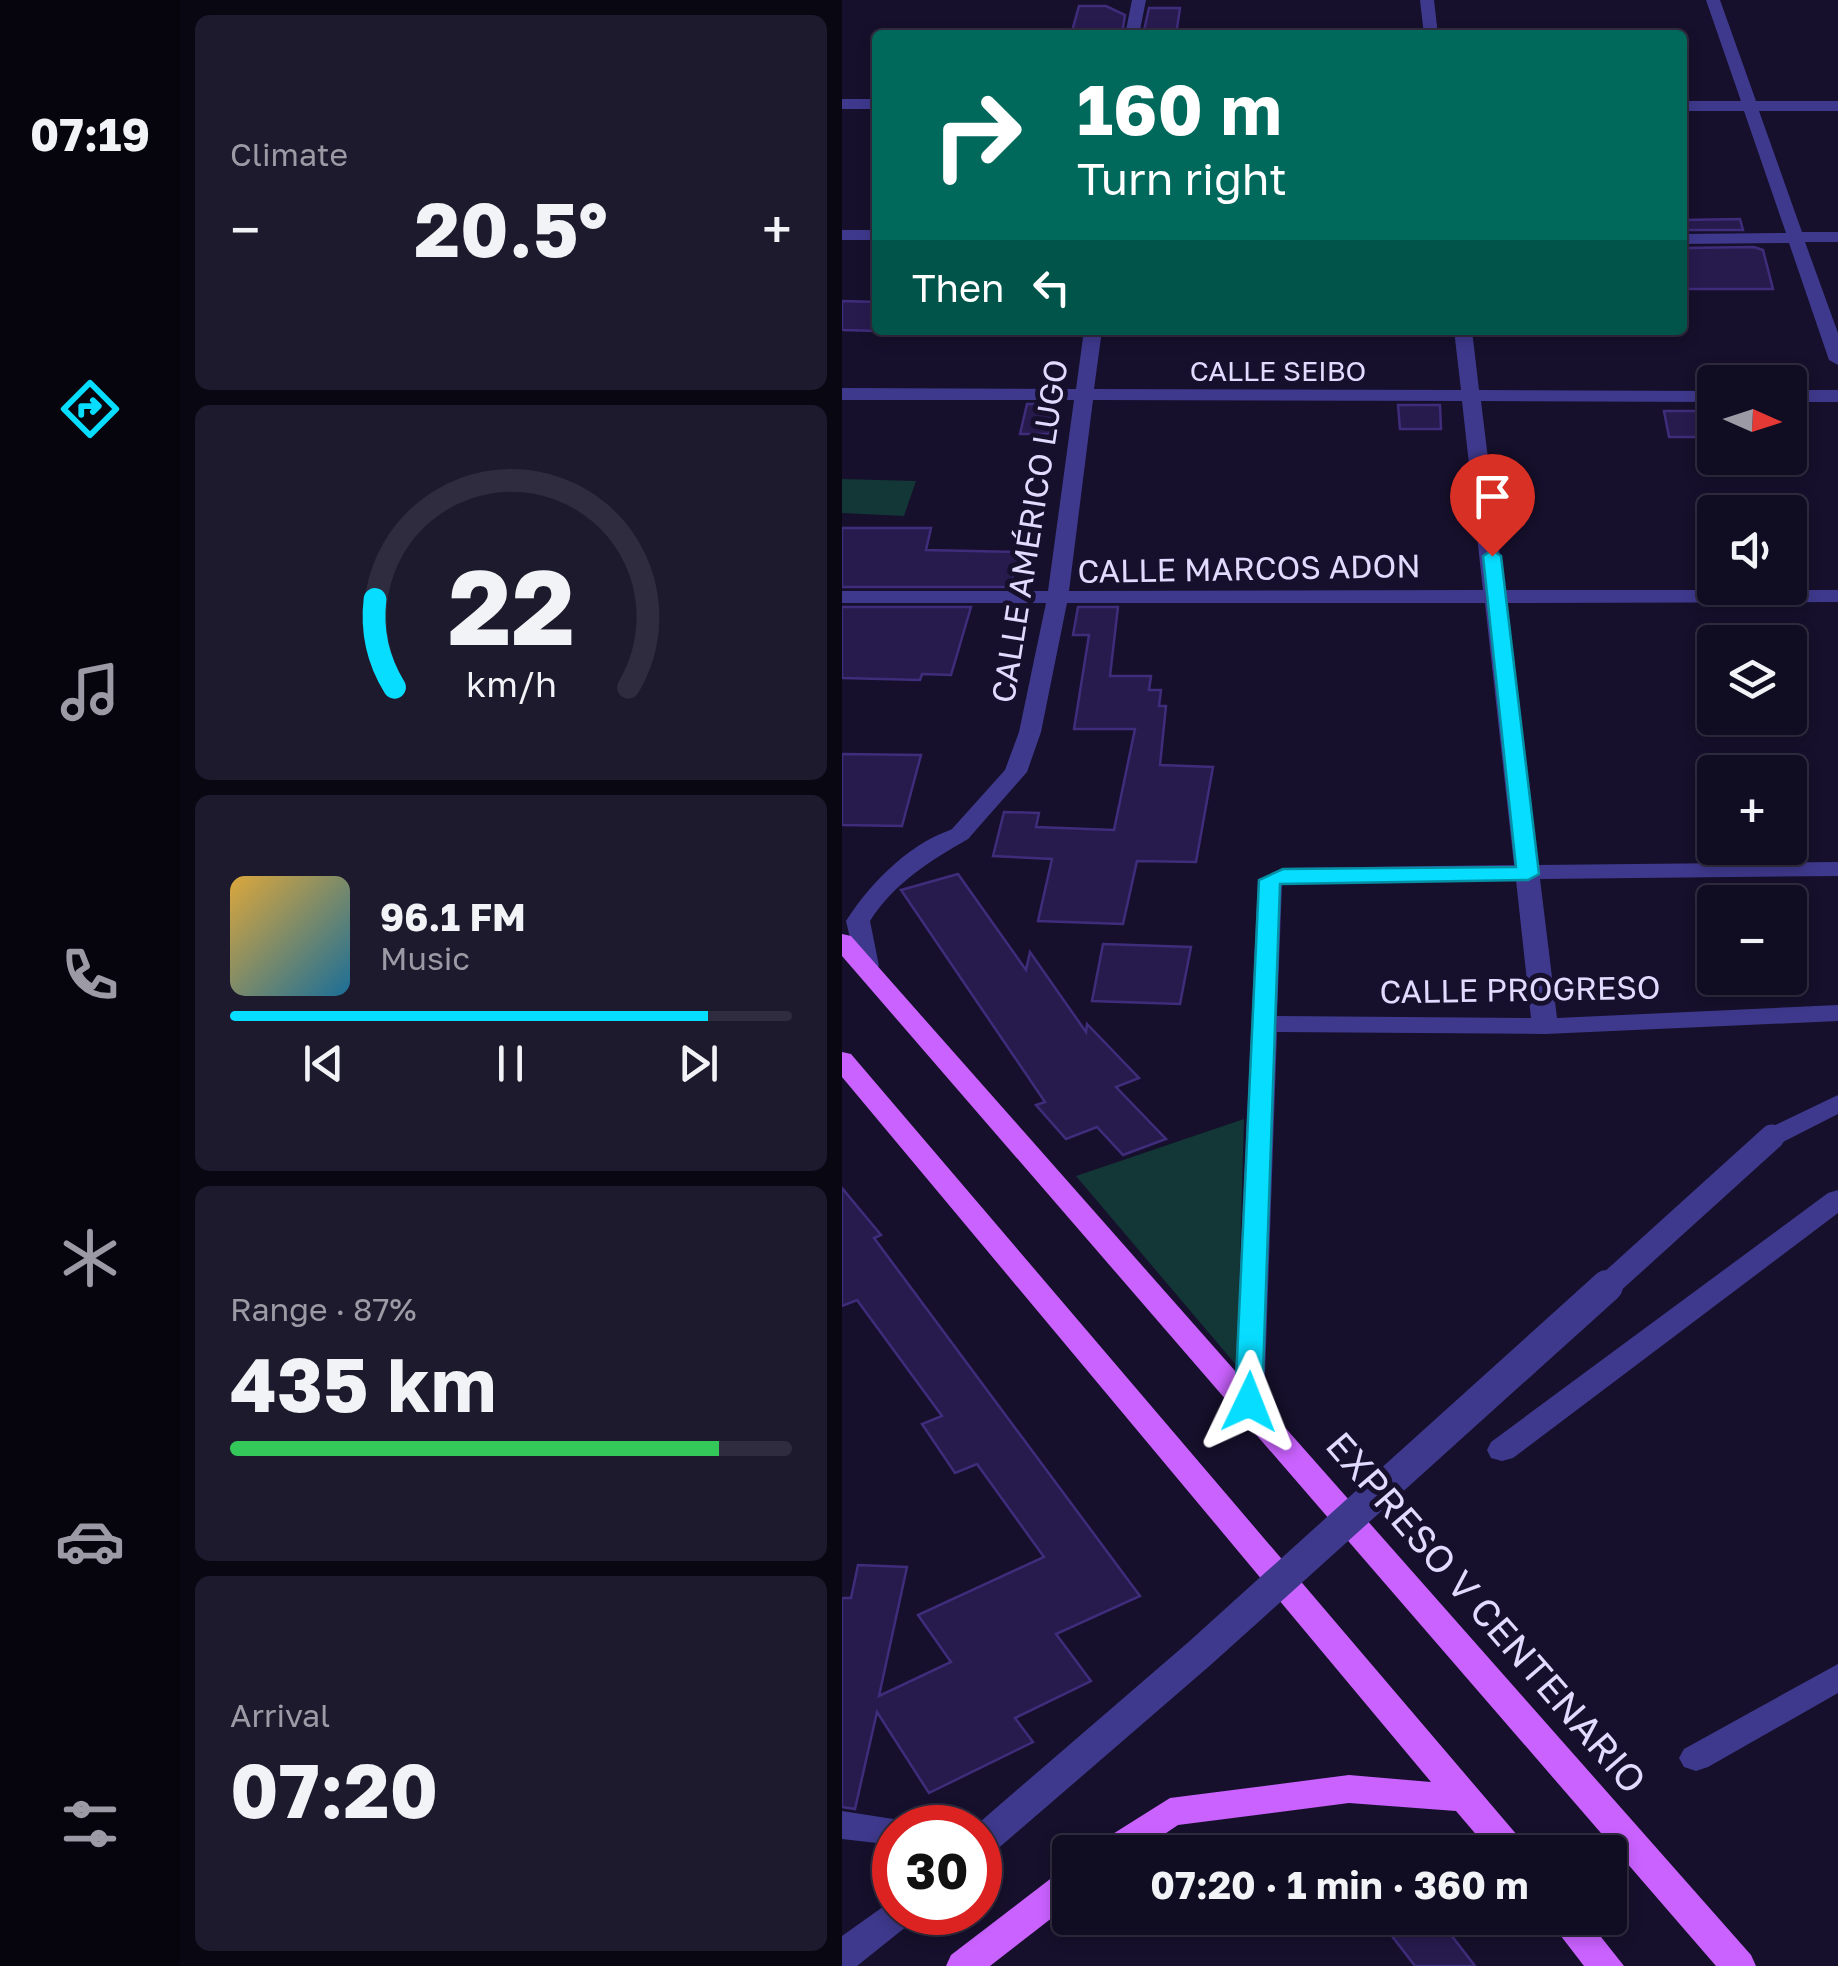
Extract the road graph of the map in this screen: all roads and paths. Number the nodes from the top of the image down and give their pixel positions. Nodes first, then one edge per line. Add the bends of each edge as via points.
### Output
1 (1138, 0) edge
2 (1427, 0) edge
3 (1713, 0) edge
4 (1133, 30) edge
5 (1430, 30) edge
6 (842, 104) edge
7 (872, 104) edge
8 (1687, 106) edge
9 (1747, 106) junction
10 (1838, 106) edge
11 (842, 234) edge
12 (872, 235) edge
13 (1795, 237) junction
14 (1838, 237) edge
15 (1687, 239) edge
16 (1092, 335) edge
17 (1463, 335) edge
18 (1838, 360) edge
19 (842, 394) edge
20 (1697, 396) edge
21 (1807, 396) edge
22 (1838, 396) edge
23 (1085, 398) junction
24 (1469, 398) junction
25 (1498, 596) junction
26 (1838, 596) edge
27 (842, 597) edge
28 (1056, 600) junction
29 (1838, 869) edge
30 (1528, 874) junction
31 (842, 942) edge
32 (867, 966) junction
33 (1838, 1013) edge
34 (1262, 1024) junction
35 (1544, 1026) junction
36 (842, 1060) edge
37 (1838, 1104) edge
38 (1838, 1199) edge
39 (1249, 1402) junction
40 (1502, 1450) dead end
41 (1838, 1677) edge
42 (1696, 1758) dead end
43 (1465, 1798) junction
44 (1002, 1824) edge
45 (842, 1825) edge
46 (872, 1828) edge
47 (1137, 1835) edge
48 (1496, 1835) edge
49 (1052, 1897) edge
50 (872, 1934) edge
51 (1710, 1934) junction
52 (1580, 1935) edge
53 (842, 1957) edge
54 (964, 1966) edge
55 (1606, 1966) edge
56 (1738, 1966) edge
57 (1755, 1966) edge

1 - 4 street
2 - 5 street
3 - 9 street
6 - 7 street
8 - 9 street
9 - 10 street
9 - 13 street
11 - 12 street
13 - 14 street
13 - 15 street
13 - 18 street
16 - 23 street, CALLE AMÉRICO LUGO
17 - 24 street
19 - 23 street, CALLE SEIBO
20 - 24 street, CALLE SEIBO
21 - 22 street
23 - 24 street, CALLE SEIBO
23 - 28 street, CALLE AMÉRICO LUGO
24 - 25 street
25 - 26 street, CALLE MARCOS ADON
25 - 28 street, CALLE MARCOS ADON
25 - 30 street
27 - 28 street, CALLE MARCOS ADON
28 - 32 street, CALLE AMÉRICO LUGO via 1016,772 960,834 875,890 858,921
29 - 30 street
30 - 34 street via 1270,880
30 - 35 street
31 - 32 main road, EXPRESO V CENTENARIO
32 - 39 main road, EXPRESO V CENTENARIO
33 - 35 street, CALLE PROGRESO
34 - 35 street, CALLE PROGRESO
34 - 39 street
36 - 43 main road
37 - 44 street, bridge via 1772,1137
38 - 40 street
39 - 51 main road, EXPRESO V CENTENARIO
41 - 42 street
43 - 47 main road via 1348,1789 1170,1812
43 - 48 main road
45 - 46 street
49 - 54 main road
50 - 53 street
51 - 56 main road, EXPRESO V CENTENARIO
51 - 57 street, EXPRESO V CENTENARIO
52 - 55 main road

